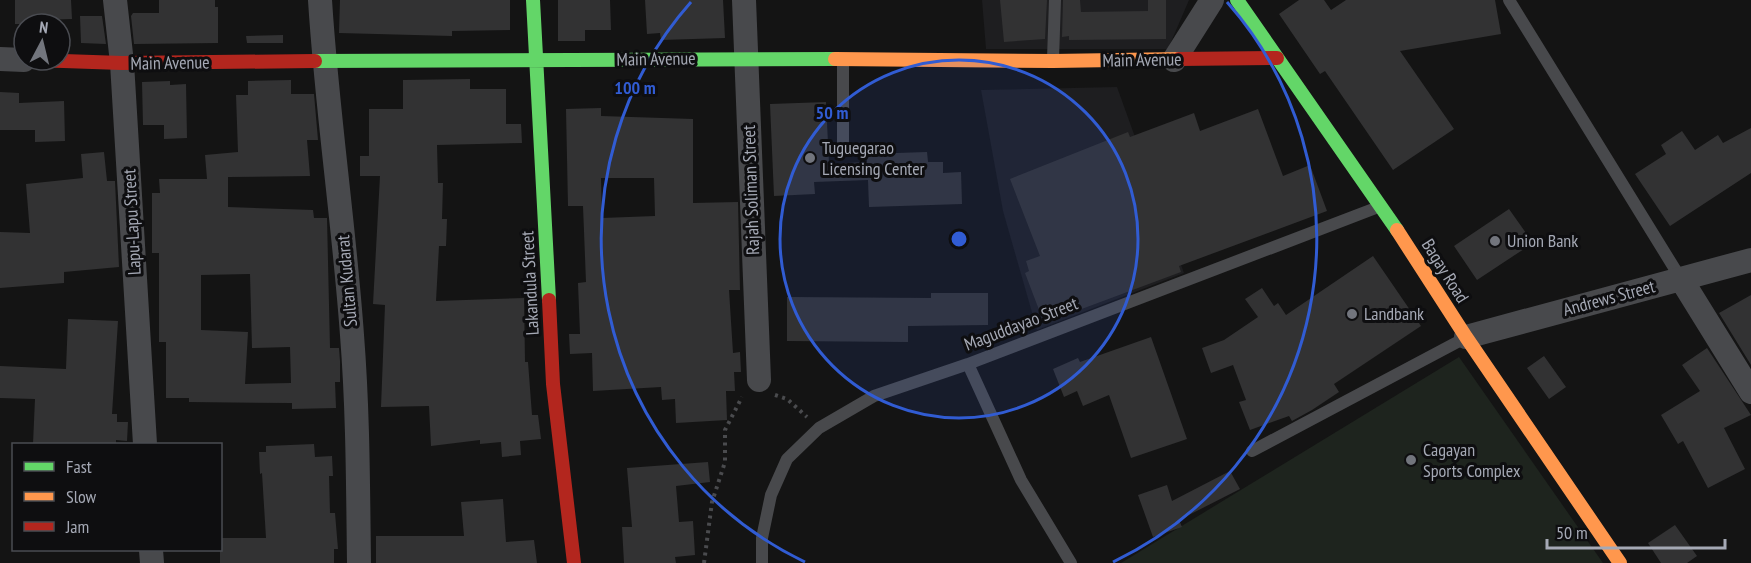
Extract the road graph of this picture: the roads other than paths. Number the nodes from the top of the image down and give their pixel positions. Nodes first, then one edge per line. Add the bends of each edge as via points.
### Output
1 (115, 0) edge
2 (320, 0) edge
3 (533, 0) edge
4 (744, 0) edge
5 (1055, 0) edge
6 (1212, 0) edge
7 (1237, 0) edge
8 (1509, 0) edge
9 (746, 58) junction
10 (1277, 58) junction
11 (843, 59) junction
12 (535, 60) junction
13 (1174, 60) junction
14 (72, 61) edge
15 (324, 61) junction
16 (1053, 61) junction
17 (122, 63) junction
18 (843, 149) dead end
19 (1382, 206) junction
20 (1751, 260) edge
21 (1681, 279) junction
22 (1466, 337) junction
23 (968, 364) junction
24 (760, 389) road end
25 (1751, 392) edge
26 (145, 443) edge
27 (1252, 451) dead end
28 (359, 563) edge
29 (574, 563) edge
30 (762, 563) edge
31 (1071, 563) edge
32 (1620, 563) edge

1 - 17 street, Lapu-Lapu Street
2 - 15 street, Sultan Kudarat
3 - 12 street, Lakandula Street
4 - 9 street, Rajah Soliman Street
5 - 16 lane
6 - 13 street
7 - 10 street, Bagay Road
8 - 21 lane
9 - 11 street, Main Avenue
9 - 12 street, Main Avenue
9 - 24 street, Rajah Soliman Street
10 - 13 street, Main Avenue
10 - 19 street, Bagay Road
11 - 16 street, Main Avenue
11 - 18 lane
12 - 15 street, Main Avenue
12 - 29 street, Lakandula Street via 554,384
13 - 16 street, Main Avenue
14 - 17 street, Main Avenue
15 - 17 street, Main Avenue
15 - 28 street, Sultan Kudarat via 352,335
17 - 26 street, Lapu-Lapu Street
19 - 22 street, Bagay Road
19 - 23 lane, Maguddayao Street
20 - 21 street, Andrews Street
21 - 22 street, Andrews Street
21 - 25 street
22 - 27 lane
22 - 32 street, Bagay Road
23 - 30 lane, Maguddayao Street via 874,396 819,428 787,459 771,495 762,538
23 - 31 lane via 1021,480

